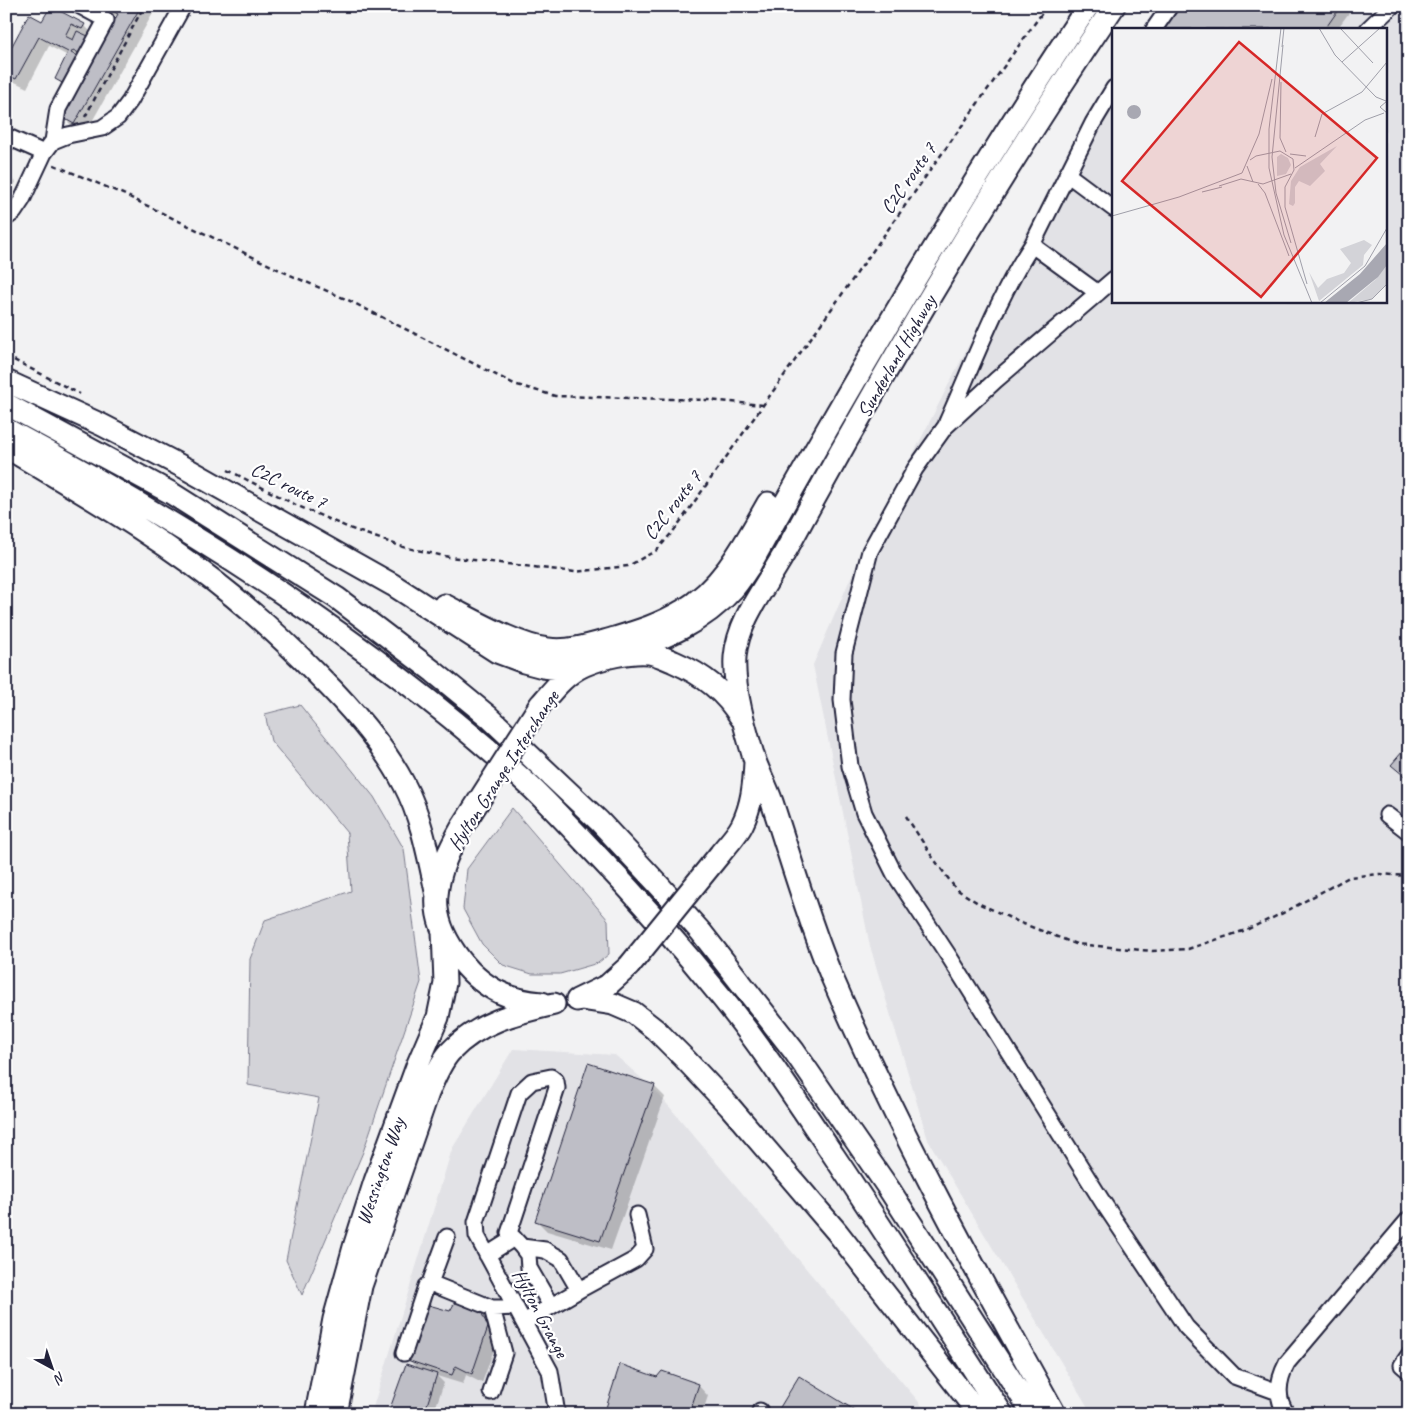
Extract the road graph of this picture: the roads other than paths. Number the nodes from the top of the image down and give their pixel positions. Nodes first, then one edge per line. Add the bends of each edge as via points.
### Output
1 (80, 6) edge
2 (182, 6) edge
3 (1088, 6) edge
4 (1114, 6) edge
5 (1170, 6) edge
6 (1392, 6) edge
7 (1155, 28) edge
8 (1369, 28) edge
9 (1112, 91) edge
10 (6, 136) edge
11 (54, 141) junction
12 (42, 156) junction
13 (1067, 174) junction
14 (1112, 208) edge
15 (6, 218) edge
16 (1032, 245) junction
17 (1112, 281) edge
18 (1098, 293) junction
19 (881, 335) junction
20 (6, 381) edge
21 (6, 404) edge
22 (945, 428) junction
23 (6, 429) edge
24 (6, 447) edge
25 (393, 585) junction
26 (618, 655) junction
27 (585, 665) junction
28 (746, 726) junction
29 (755, 760) junction
30 (1387, 815) dead end
31 (1409, 832) edge
32 (437, 896) junction
33 (443, 931) junction
34 (582, 999) junction
35 (554, 1004) junction
36 (637, 1215) dead end
37 (1409, 1219) edge
38 (447, 1237) dead end
39 (518, 1243) junction
40 (488, 1255) junction
41 (430, 1283) junction
42 (579, 1290) junction
43 (551, 1306) junction
44 (516, 1307) junction
45 (492, 1308) junction
46 (524, 1322) junction
47 (404, 1353) dead end
48 (1409, 1355) edge
49 (1409, 1371) edge
50 (491, 1392) dead end
51 (1278, 1392) junction
52 (316, 1414) edge
53 (336, 1414) edge
54 (555, 1414) edge
55 (979, 1414) edge
56 (1002, 1414) edge
57 (1033, 1414) edge
58 (1055, 1414) edge
59 (1287, 1414) edge

1 - 11 street via 106,20 58,109
2 - 11 street via 118,117 102,128
3 - 19 highway, Sunderland Highway via 1026,99
4 - 28 highway, Sunderland Highway via 995,189 906,337 747,619 735,666
5 - 7 street
6 - 8 street
9 - 13 street via 1092,122
10 - 12 street
11 - 12 street
12 - 15 street via 22,200
13 - 14 street
13 - 16 street
16 - 18 street
16 - 22 street via 997,308
17 - 18 street
18 - 22 street
19 - 25 highway via 837,386 727,571 714,586 676,615 590,645 566,650 547,649 526,644 435,600
19 - 26 highway, Sunderland Highway via 734,588 713,609 689,625
20 - 25 highway via 179,465
21 - 57 highway via 171,493 337,598 489,717 599,821 701,932 794,1051 889,1189
22 - 51 street via 915,469 870,551 844,653 842,700 850,766 864,813 894,873 1102,1201 1186,1326 1234,1376
23 - 56 highway via 160,514 320,619 431,703 533,789 644,905 765,1054
24 - 32 highway via 107,508 233,596 347,704 404,784 419,821
25 - 27 highway via 497,652 543,667 560,669
26 - 27 highway, Hylton Grange Interchange
26 - 28 highway, Hylton Grange Interchange via 649,653 692,670 726,697
27 - 32 highway, Hylton Grange Interchange, bridge via 562,681 540,705 462,827 442,869
28 - 29 highway, Sunderland Highway
29 - 34 highway, Hylton Grange Interchange, bridge via 754,784 741,826 629,966 608,985
29 - 58 highway via 767,786 830,972 890,1106 964,1250
30 - 31 street
32 - 33 highway, Hylton Grange Interchange
33 - 35 highway, Hylton Grange Interchange via 461,961 482,982 501,993 528,1002
33 - 52 highway, Wessington Way via 445,984 438,1017 375,1180 354,1247 334,1319
34 - 35 highway, Hylton Grange Interchange
34 - 55 highway via 634,1013 657,1031 730,1107 837,1232
35 - 53 highway, Wessington Way via 481,1027 449,1053 437,1072 362,1286
36 - 42 street via 645,1249 636,1259
37 - 51 street via 1287,1363 1280,1377
38 - 41 street
39 - 40 street
39 - 40 street, Hylton Grange via 509,1233 557,1088 551,1077 532,1081 519,1093 476,1222 477,1236
39 - 42 street via 545,1250 561,1259
39 - 43 street via 528,1256 529,1268
40 - 44 street, Hylton Grange
41 - 45 street
41 - 47 street via 426,1286
42 - 43 street
43 - 46 street
44 - 45 street
44 - 46 street, Hylton Grange
45 - 50 street via 504,1353
46 - 54 street, Hylton Grange via 550,1371
48 - 49 street via 1402,1365
51 - 59 street

